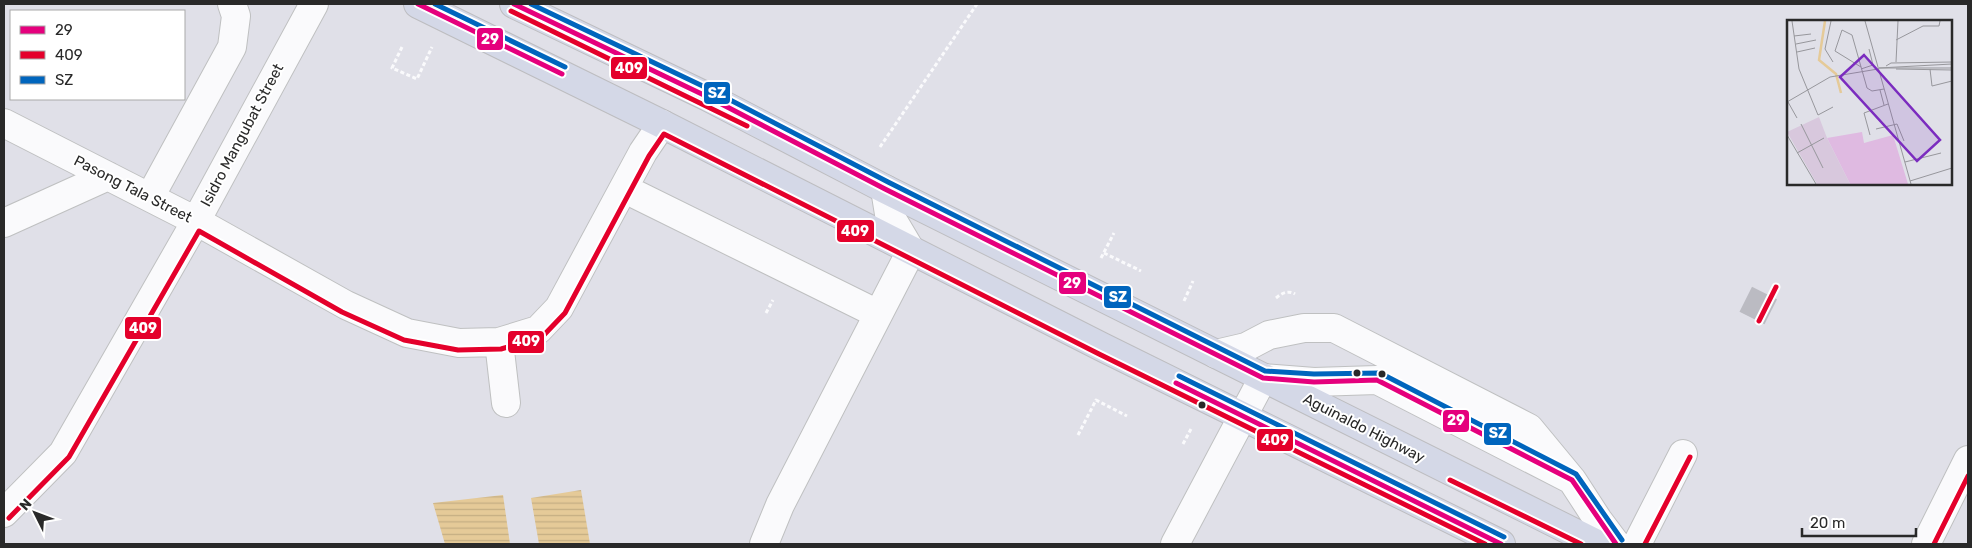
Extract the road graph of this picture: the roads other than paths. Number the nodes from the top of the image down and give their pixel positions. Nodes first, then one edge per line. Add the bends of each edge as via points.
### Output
1 (232, 4) edge
2 (314, 4) edge
3 (418, 4) edge
4 (514, 4) edge
5 (4, 123) edge
6 (662, 124) junction
7 (108, 176) junction
8 (884, 189) junction
9 (638, 195) dead end
10 (150, 197) junction
11 (196, 220) junction
12 (4, 223) edge
13 (911, 251) junction
14 (878, 314) junction
15 (499, 342) junction
16 (1216, 354) junction
17 (1263, 378) junction
18 (506, 403) dead end
19 (1242, 416) junction
20 (1683, 454) dead end
21 (1968, 460) edge
22 (1572, 480) junction
23 (4, 513) edge
24 (764, 544) edge
25 (1175, 544) edge
26 (1501, 544) edge
27 (1597, 544) edge
28 (1616, 544) edge
29 (1637, 544) edge
30 (1926, 544) edge

1 - 10 street via 236,16 232,48
2 - 11 street, Isidro Mangubat Street
3 - 6 highway
4 - 8 highway, Aguinaldo Highway via 708,97
5 - 7 street, Pasong Tala Street
6 - 13 highway
6 - 15 street, Pasong Tala Street via 643,152 559,308 538,330
7 - 10 street, Pasong Tala Street
7 - 12 street
8 - 13 street via 889,214
8 - 16 highway, Aguinaldo Highway
9 - 14 street
10 - 11 street, Pasong Tala Street
11 - 15 street, Pasong Tala Street via 346,305 407,333 459,343
11 - 23 street, Isidro Mangubat Street via 63,454
13 - 14 street
13 - 19 highway
14 - 24 street via 780,505
15 - 18 street
16 - 17 highway, Aguinaldo Highway
16 - 22 street via 1246,347 1270,335 1304,328 1334,328 1529,428
17 - 19 street
17 - 22 street via 1314,382 1378,380
17 - 27 highway, Aguinaldo Highway
19 - 25 street
19 - 26 highway
20 - 29 street
21 - 30 street
22 - 28 street

